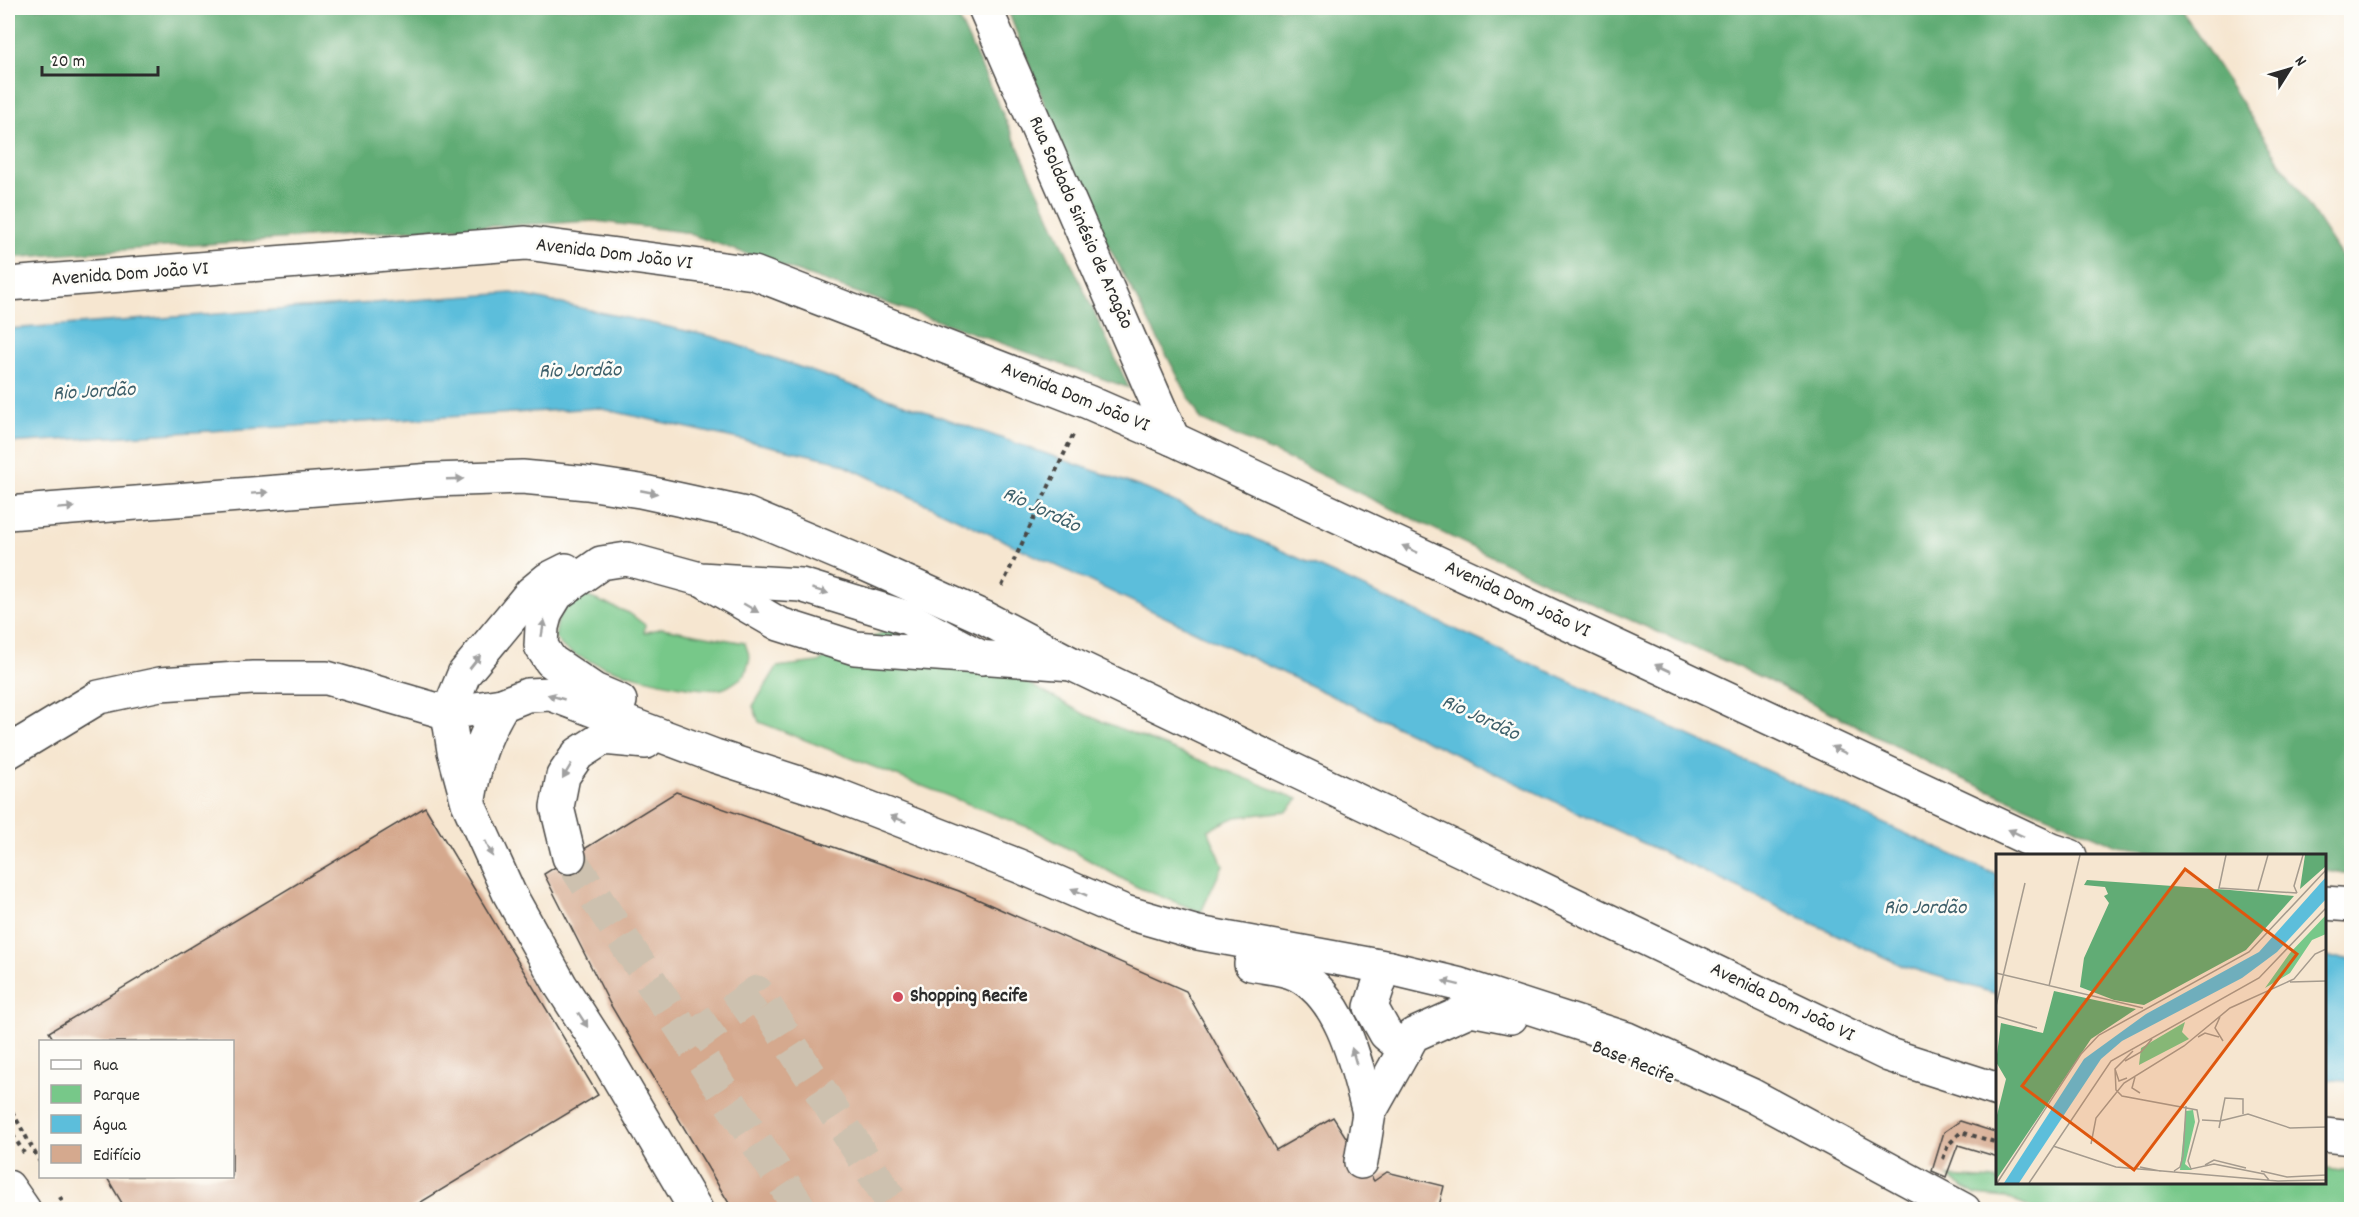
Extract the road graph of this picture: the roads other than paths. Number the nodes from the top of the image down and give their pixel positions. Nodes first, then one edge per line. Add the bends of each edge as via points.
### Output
1 (985, 8) edge
2 (8, 284) edge
3 (1173, 439) junction
4 (8, 513) edge
5 (601, 563) junction
6 (700, 579) junction
7 (982, 658) junction
8 (1072, 664) junction
9 (502, 705) junction
10 (448, 713) junction
11 (8, 752) edge
12 (715, 756) junction
13 (836, 795) junction
14 (468, 803) junction
15 (2066, 854) edge
16 (569, 857) tunnel mouth
17 (2326, 903) edge
18 (2352, 905) edge
19 (1125, 912) junction
20 (1390, 968) junction
21 (1405, 1050) junction
22 (1996, 1089) edge
23 (1369, 1113) junction
24 (2326, 1135) edge
25 (2352, 1138) edge
26 (1361, 1162) dead end
27 (8, 1187) edge
28 (24, 1209) edge
29 (696, 1209) edge
30 (1921, 1209) edge
31 (1964, 1209) edge

1 - 3 main road, Rua Soldado Sinésio de Aragão
2 - 3 main road, Avenida Dom João VI via 526,243 754,273 1088,402
15 -> 3 main road, Avenida Dom João VI
4 -> 8 main road, Avenida Dom João VI via 432,480 522,477 598,484 746,514 985,618
5 - 6 main road via 627,559
10 -> 5 main road via 465,674 531,593 567,569
13 -> 5 main road via 594,690 551,661 541,646 546,612 557,594
6 -> 7 main road via 801,585 908,618
6 -> 7 main road via 779,624 855,648
7 - 8 main road
8 - 22 main road, Avenida Dom João VI via 1889,1055
9 - 10 main road
12 -> 9 main road via 551,694 527,695
9 - 14 main road via 487,730
10 - 11 main road via 327,678 160,684 99,697
10 - 14 main road
12 - 13 main road
12 -> 16 main road via 638,740 603,738 578,754 562,776 557,807
19 -> 13 main road
14 -> 29 main road via 509,893 561,986
17 - 18 main road
19 - 20 main road via 1198,933
23 -> 19 main road, Base Recife via 1350,1042 1327,998 1296,974 1189,949
20 - 21 main road via 1381,977 1371,1007 1386,1034
31 -> 20 main road via 1751,1095 1627,1039 1457,984
21 - 23 main road, Base Recife
21 - 30 main road, Base Recife via 1413,1035 1471,1009 1506,1016 1722,1100 1804,1140
23 - 26 main road, Base Recife
24 - 25 main road
27 - 28 main road

